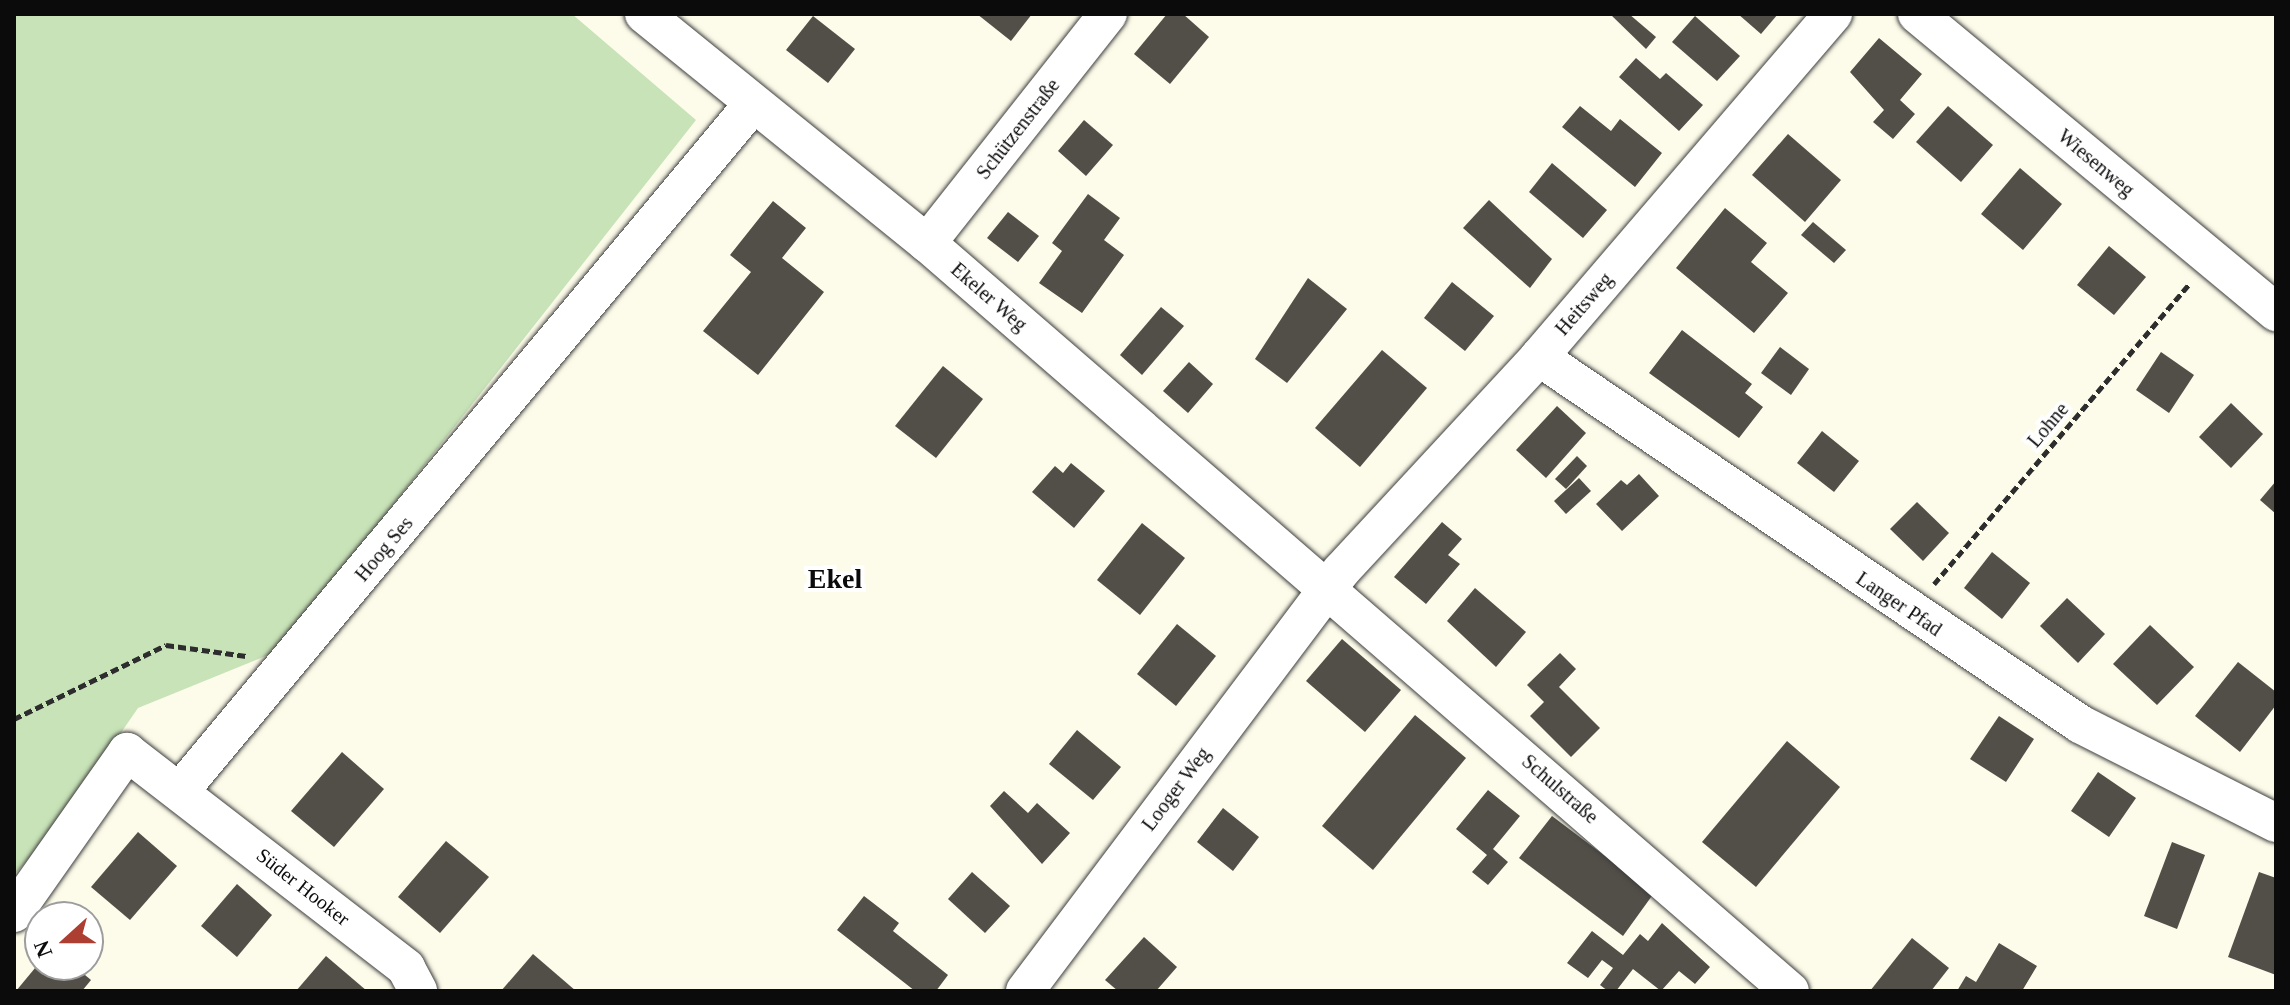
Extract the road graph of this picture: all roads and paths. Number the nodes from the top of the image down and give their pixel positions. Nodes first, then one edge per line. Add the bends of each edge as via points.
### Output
1 (644, 14) edge
2 (1108, 14) edge
3 (1833, 14) edge
4 (1917, 14) edge
5 (753, 104) junction
6 (927, 243) junction
7 (2211, 258) junction
8 (2276, 312) edge
9 (1539, 357) junction
10 (1328, 587) junction
11 (1910, 612) junction
12 (291, 662) junction
13 (14, 719) edge
14 (180, 791) junction
15 (2276, 823) edge
16 (14, 913) edge
17 (418, 991) edge
18 (1025, 991) edge
19 (1790, 991) edge

1 - 5 street, Ekeler Weg
2 - 6 street, Schützenstraße
3 - 9 street, Heitsweg
4 - 7 street, Wiesenweg
5 - 6 street, Ekeler Weg
5 - 12 street, Hoog Ses
6 - 10 street, Ekeler Weg
7 - 8 street, Wiesenweg
7 - 11 path, Lohne
9 - 10 street, Heitsweg
9 - 11 street, Langer Pfad
10 - 18 street, Looger Weg
10 - 19 street, Schulstraße
11 - 15 street, Langer Pfad via 2080,724
12 - 13 path via 166,645
12 - 14 street, Hoog Ses
14 - 16 street via 127,752
14 - 17 street, Süder Hooker via 406,968

